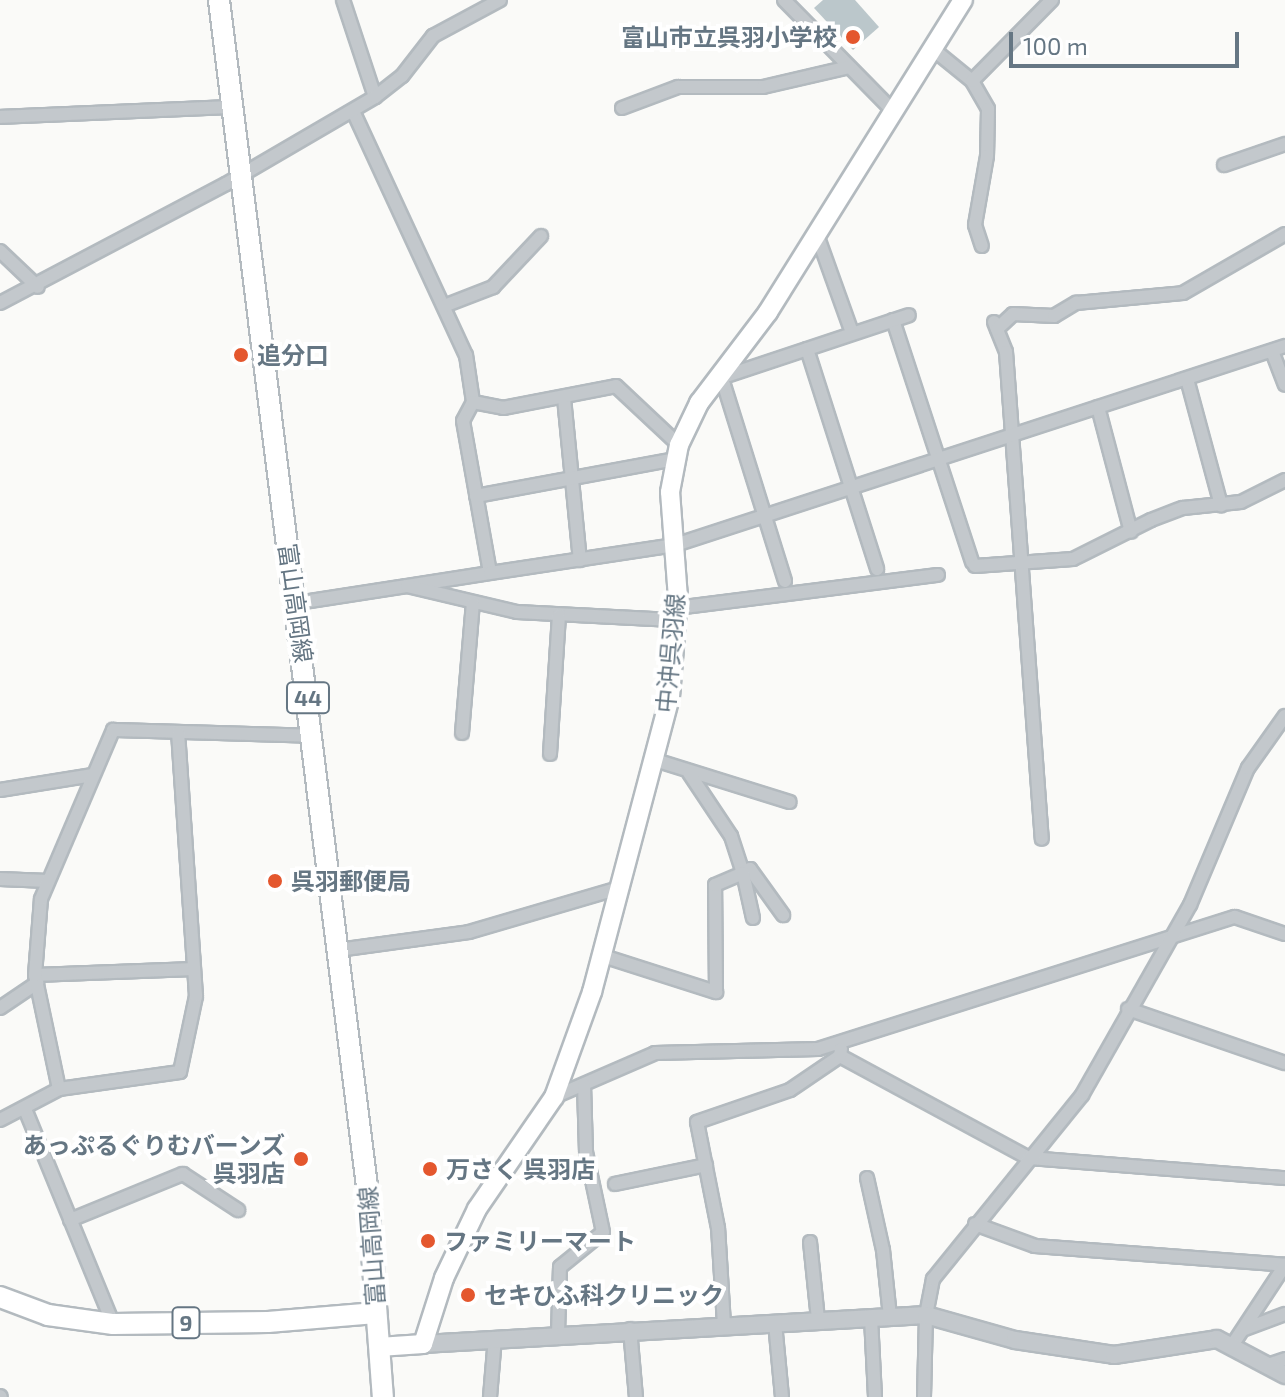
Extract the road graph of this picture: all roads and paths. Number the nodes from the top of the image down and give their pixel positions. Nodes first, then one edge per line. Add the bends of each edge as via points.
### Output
1 (219, 0) edge
2 (343, 0) edge
3 (500, 0) edge
4 (784, 0) edge
5 (963, 0) edge
6 (1052, 0) edge
7 (934, 50) junction
8 (849, 67) junction
9 (972, 81) junction
10 (375, 97) junction
11 (230, 107) junction
12 (622, 108) dead end
13 (353, 111) junction
14 (894, 112) junction
15 (0, 117) edge
16 (1285, 144) edge
17 (1224, 165) dead end
18 (238, 176) junction
19 (1285, 234) edge
20 (817, 235) junction
21 (541, 236) dead end
22 (982, 246) dead end
23 (0, 251) edge
24 (38, 287) junction
25 (0, 303) edge
26 (444, 306) junction
27 (909, 315) dead end
28 (893, 320) junction
29 (852, 333) junction
30 (1285, 346) edge
31 (807, 349) junction
32 (1272, 351) junction
33 (717, 379) junction
34 (1187, 379) junction
35 (1285, 385) edge
36 (564, 398) junction
37 (473, 402) junction
38 (1098, 407) junction
39 (1013, 435) junction
40 (677, 452) junction
41 (939, 459) junction
42 (572, 479) junction
43 (1285, 480) edge
44 (852, 487) junction
45 (476, 496) junction
46 (1221, 505) junction
47 (764, 515) junction
48 (1131, 532) junction
49 (675, 545) junction
50 (580, 560) junction
51 (1023, 563) junction
52 (877, 569) dead end
53 (490, 573) junction
54 (938, 575) dead end
55 (785, 581) dead end
56 (407, 586) junction
57 (297, 603) junction
58 (473, 603) junction
59 (674, 614) junction
60 (559, 615) junction
61 (1285, 716) edge
62 (178, 733) junction
63 (462, 733) dead end
64 (313, 736) junction
65 (550, 754) dead end
66 (655, 760) junction
67 (689, 773) junction
68 (93, 775) junction
69 (0, 790) edge
70 (790, 802) dead end
71 (1042, 839) dead end
72 (743, 873) junction
73 (0, 879) edge
74 (48, 881) junction
75 (623, 887) junction
76 (783, 915) dead end
77 (753, 918) dead end
78 (1285, 934) edge
79 (1168, 937) junction
80 (338, 950) junction
81 (603, 956) junction
82 (194, 969) junction
83 (36, 979) junction
84 (0, 1008) edge
85 (1128, 1009) junction
86 (841, 1041) junction
87 (840, 1056) junction
88 (1285, 1063) edge
89 (584, 1085) junction
90 (59, 1089) junction
91 (554, 1097) junction
92 (25, 1109) junction
93 (0, 1120) edge
94 (1029, 1158) junction
95 (706, 1165) junction
96 (867, 1178) dead end
97 (1285, 1178) edge
98 (615, 1184) dead end
99 (238, 1210) dead end
100 (70, 1220) junction
101 (975, 1224) junction
102 (810, 1242) dead end
103 (1285, 1265) edge
104 (0, 1297) edge
105 (376, 1313) junction
106 (1285, 1314) edge
107 (926, 1315) junction
108 (890, 1317) junction
109 (871, 1318) junction
110 (818, 1320) junction
111 (775, 1323) junction
112 (113, 1324) junction
113 (724, 1325) junction
114 (630, 1329) junction
115 (1245, 1329) junction
116 (558, 1334) junction
117 (495, 1338) junction
118 (423, 1344) junction
119 (1233, 1344) junction
120 (379, 1347) junction
121 (1285, 1359) edge
122 (1268, 1365) junction
123 (1285, 1375) edge
124 (383, 1397) edge
125 (490, 1397) edge
126 (636, 1397) edge
127 (782, 1397) edge
128 (875, 1397) edge
129 (924, 1397) edge

1 - 11 main road, 富山高岡線 / 44
2 - 10 street
3 - 10 street via 433,36 391,87
4 - 8 street
5 - 7 main road, 中沖呉羽線
6 - 9 street
7 - 9 street
7 - 14 main road, 中沖呉羽線
8 - 12 street via 763,87 678,87
8 - 14 street
9 - 22 street via 990,116 975,225
10 - 13 street
11 - 15 street
11 - 18 main road, 富山高岡線 / 44
13 - 18 street
13 - 26 street
14 - 20 main road, 中沖呉羽線
16 - 17 street
18 - 24 street
18 - 57 main road, 富山高岡線 / 44
19 - 39 street via 1183,293 1076,303 1054,316 1013,314 996,326 1006,352
20 - 29 street
20 - 33 main road, 中沖呉羽線
21 - 26 street via 493,287
23 - 24 street
24 - 25 street
26 - 37 street via 466,355
27 - 28 street
28 - 29 street
28 - 41 street
29 - 31 street
30 - 32 street
31 - 33 street
31 - 44 street
32 - 34 street
32 - 35 street
33 - 40 main road, 中沖呉羽線
33 - 47 street via 724,385
34 - 38 street
34 - 46 street
36 - 37 street via 503,408
36 - 40 street via 616,386
36 - 42 street
37 - 45 street via 463,421
38 - 39 street
38 - 48 street
39 - 41 street
39 - 51 street
40 - 42 street
40 - 49 main road, 中沖呉羽線 via 670,492
41 - 44 street
41 - 51 street via 974,564
42 - 45 street
42 - 50 street
43 - 46 street via 1241,502
44 - 47 street
44 - 52 street
45 - 53 street
46 - 48 street via 1183,508
47 - 49 street
47 - 55 street
48 - 51 street via 1073,559
49 - 50 street
49 - 59 main road, 中沖呉羽線
50 - 53 street
51 - 71 street
53 - 56 street
54 - 59 street
56 - 57 street
56 - 58 street
57 - 64 main road, 富山高岡線 / 44
58 - 60 street
58 - 63 street
59 - 60 street
59 - 66 main road, 中沖呉羽線 via 670,697
60 - 65 street
61 - 79 street via 1242,778 1190,905
62 - 64 street
62 - 68 street via 113,730
62 - 82 street
64 - 80 main road, 富山高岡線 / 44
66 - 67 street
66 - 75 main road, 中沖呉羽線
67 - 70 street
67 - 72 street via 731,836
68 - 69 street
68 - 74 street
72 - 76 street via 750,869
72 - 77 street
72 - 81 street via 715,885 716,992
73 - 74 street
74 - 83 street via 41,899
75 - 80 street via 469,932
75 - 81 main road, 中沖呉羽線
78 - 79 street via 1235,917
79 - 85 street
79 - 86 street
80 - 105 main road, 富山高岡線 / 44 via 367,1186
81 - 91 main road, 中沖呉羽線
82 - 83 street
82 - 90 street via 196,996 180,1072
83 - 84 street
83 - 90 street
85 - 88 street
85 - 94 street via 1082,1095
86 - 87 street
86 - 89 street via 818,1049 655,1053
87 - 94 street
87 - 95 street via 790,1090 697,1122
89 - 91 street
89 - 116 street via 586,1152 603,1232 560,1267
90 - 92 street
91 - 118 main road, 中沖呉羽線 via 477,1209 444,1278
92 - 93 street
92 - 100 street
94 - 97 street
94 - 101 street
95 - 98 street
95 - 113 street via 718,1228
96 - 108 street via 883,1250
99 - 100 street via 183,1174
100 - 112 street
101 - 103 street via 1035,1246
101 - 107 street via 933,1279
102 - 110 street
103 - 115 street
104 - 112 main road, 9 via 48,1315
105 - 112 main road, 9 via 268,1322
105 - 120 main road, 富山高岡線 / 44
106 - 115 street
107 - 108 street
107 - 119 street via 1015,1340 1114,1355 1140,1355 1199,1337
107 - 129 street
108 - 109 street
109 - 110 street
109 - 128 street
110 - 111 street
111 - 113 street
111 - 127 street
113 - 114 street
114 - 116 street
114 - 126 street
115 - 119 street
116 - 117 street
117 - 118 street
117 - 125 street
118 - 120 main road
119 - 122 street
120 - 124 main road, 富山高岡線 / 44
121 - 122 street
122 - 123 street

